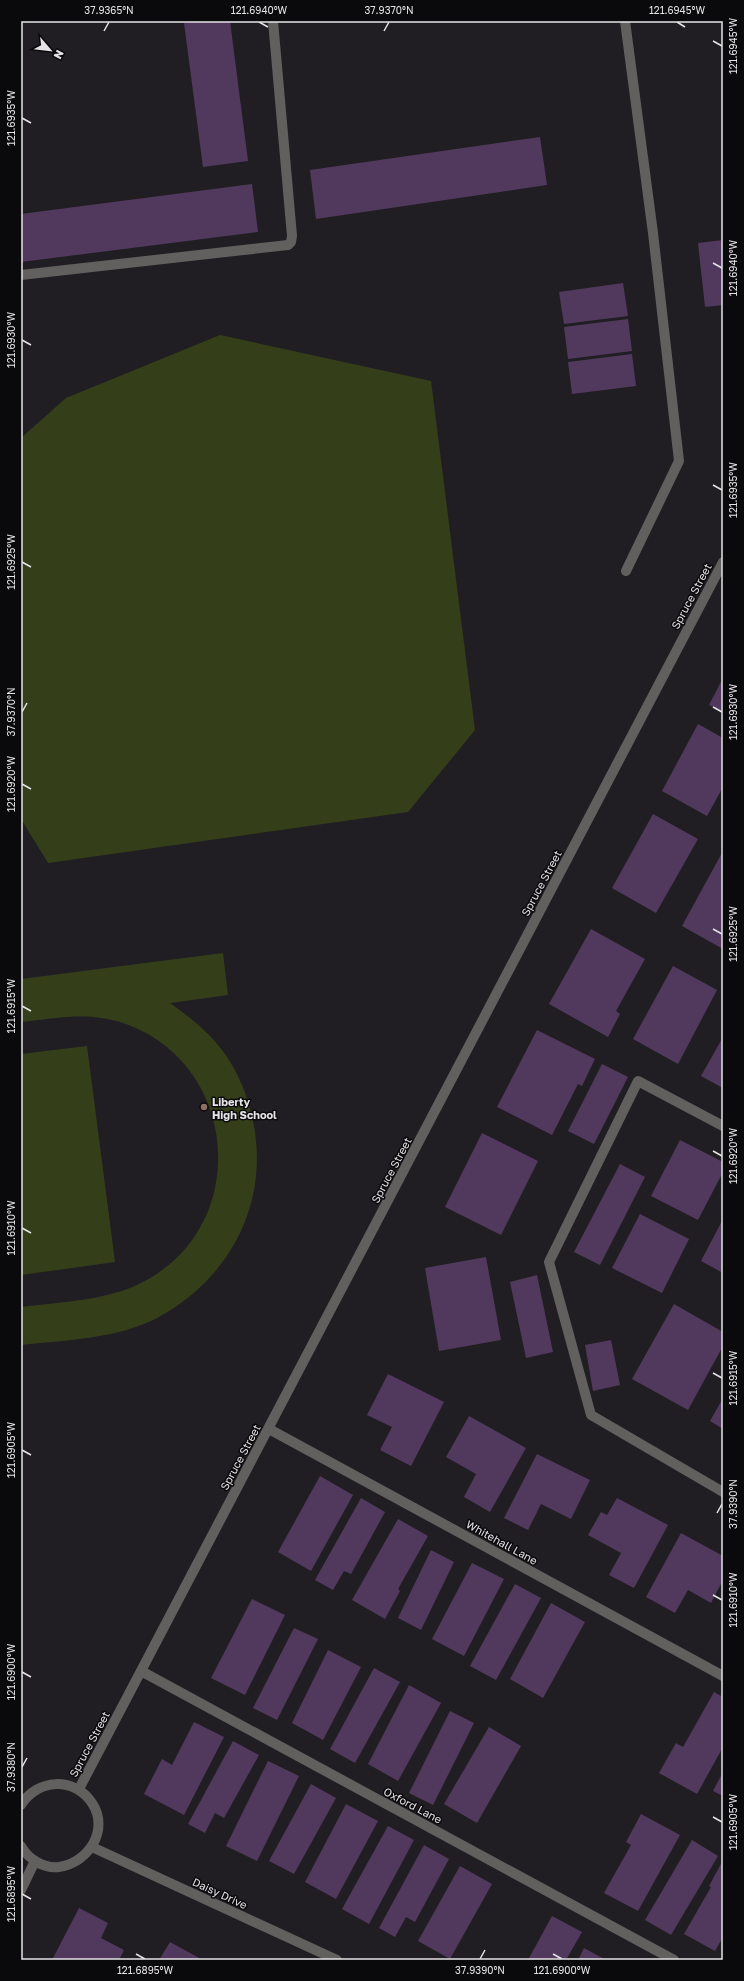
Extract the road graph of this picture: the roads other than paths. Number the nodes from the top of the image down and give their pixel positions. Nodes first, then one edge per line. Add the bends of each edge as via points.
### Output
1 (273, 21) edge
2 (625, 21) edge
3 (21, 275) edge
4 (723, 562) edge
5 (626, 571) dead end
6 (723, 1126) edge
7 (269, 1429) junction
8 (723, 1492) edge
9 (141, 1671) junction
10 (723, 1676) edge
11 (79, 1790) junction
12 (21, 1805) edge
13 (21, 1846) edge
14 (92, 1847) junction
15 (35, 1861) junction
16 (21, 1890) edge
17 (337, 1960) edge
18 (674, 1960) edge

1 - 3 street via 291,242 288,245
2 - 5 street via 654,240 679,461
4 - 7 street, Spruce Street
6 - 8 street via 638,1081 549,1262 591,1415
7 - 9 street, Spruce Street
7 - 10 street, Whitehall Lane
9 - 11 street, Spruce Street
9 - 18 street, Oxford Lane
11 - 12 street via 58,1783 40,1787 26,1797
11 - 14 street via 92,1803 98,1817 97,1836
13 - 15 street
14 - 15 street via 83,1858 71,1865 47,1866
14 - 17 street, Daisy Drive
15 - 16 street

